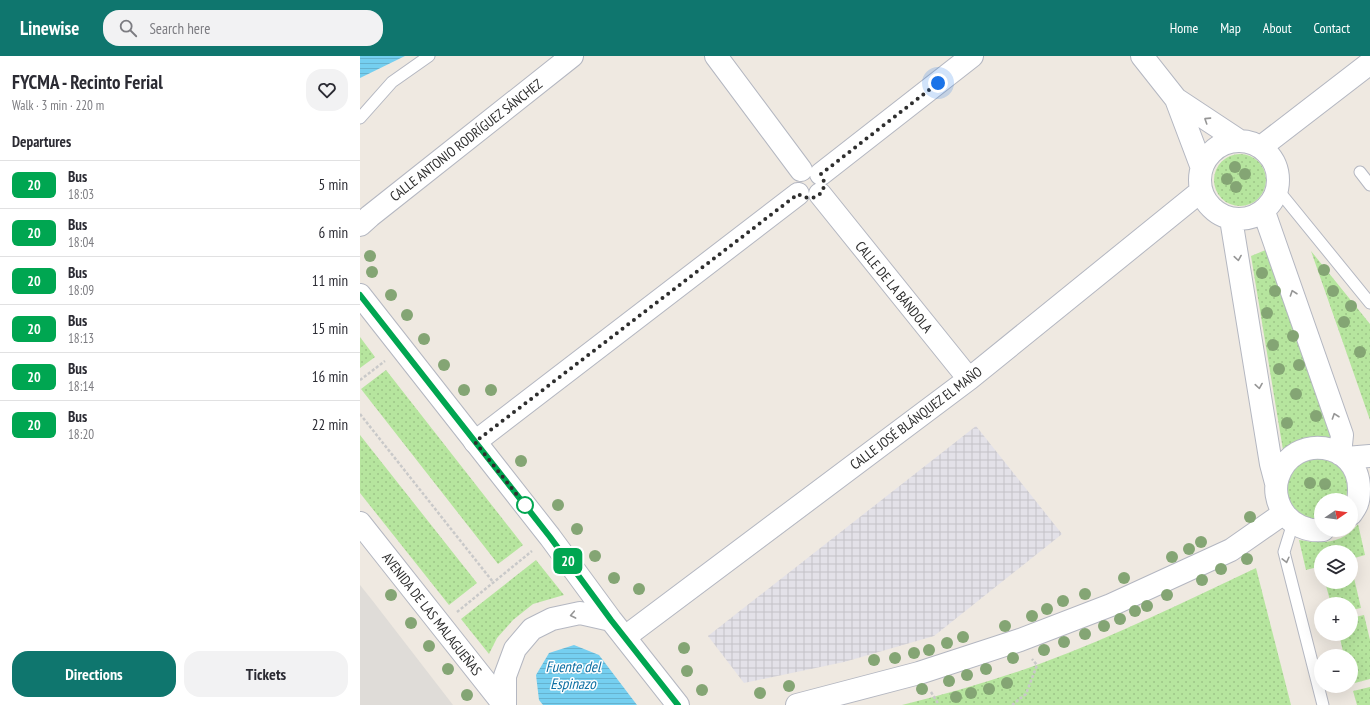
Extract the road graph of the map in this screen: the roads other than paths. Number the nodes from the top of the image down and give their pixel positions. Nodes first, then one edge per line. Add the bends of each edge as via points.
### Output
1 (429, 56) edge
2 (572, 56) edge
3 (716, 56) edge
4 (972, 56) edge
5 (1142, 56) edge
6 (1370, 63) edge
7 (1176, 100) junction
8 (360, 118) edge
9 (1238, 140) junction
10 (1261, 147) junction
11 (1202, 168) junction
12 (1360, 172) dead end
13 (814, 179) junction
14 (1370, 184) edge
15 (1278, 190) junction
16 (1201, 191) junction
17 (1264, 212) junction
18 (1231, 219) junction
19 (360, 225) edge
20 (360, 295) edge
21 (1370, 304) edge
22 (969, 379) junction
23 (475, 442) junction
24 (1343, 456) junction
25 (1370, 456) edge
26 (1276, 483) junction
27 (1360, 502) edge
28 (1288, 518) junction
29 (360, 523) edge
30 (1314, 531) edge
31 (611, 620) junction
32 (625, 637) junction
33 (505, 705) edge
34 (678, 705) edge
35 (797, 705) edge
36 (1323, 705) edge

1 - 8 lane via 392,82
2 - 19 street, CALLE ANTONIO RODRÍGUEZ SÁNCHEZ
3 - 13 street, CALLE DE LA BÁNDOLA
4 - 13 street
5 - 7 street
6 - 10 street
9 -> 7 street
7 - 11 street
9 - 10 street
9 - 11 street via 1215,148
10 - 15 street via 1270,155 1276,166
11 - 16 street
12 - 14 lane
13 - 22 street, CALLE DE LA BÁNDOLA
13 - 23 street via 815,197 809,199 798,194
15 - 17 street via 1273,202
15 - 21 lane
16 - 18 street via 1212,209 1221,216
16 - 22 street, CALLE JOSÉ BLÁNQUEZ EL MAÑO
17 - 18 street via 1243,220
24 -> 17 street via 1342,435
18 -> 26 street
20 - 23 street
22 - 32 street, CALLE JOSÉ BLÁNQUEZ EL MAÑO
23 - 31 street
24 - 25 street
24 - 26 street via 1327,448 1314,447 1300,451 1289,459
24 - 27 street via 1354,468 1359,482
26 - 28 street via 1279,504
28 - 30 street via 1304,529
28 - 35 street via 1231,550 1111,605 1020,640 919,673
28 -> 36 lane via 1284,552
29 - 33 street, AVENIDA DE LAS MALAGUEÑAS
31 - 32 street
31 -> 33 street, AVENIDA DE LAS MALAGUEÑAS via 580,613 552,619 532,629 514,649 505,676
32 - 34 street

